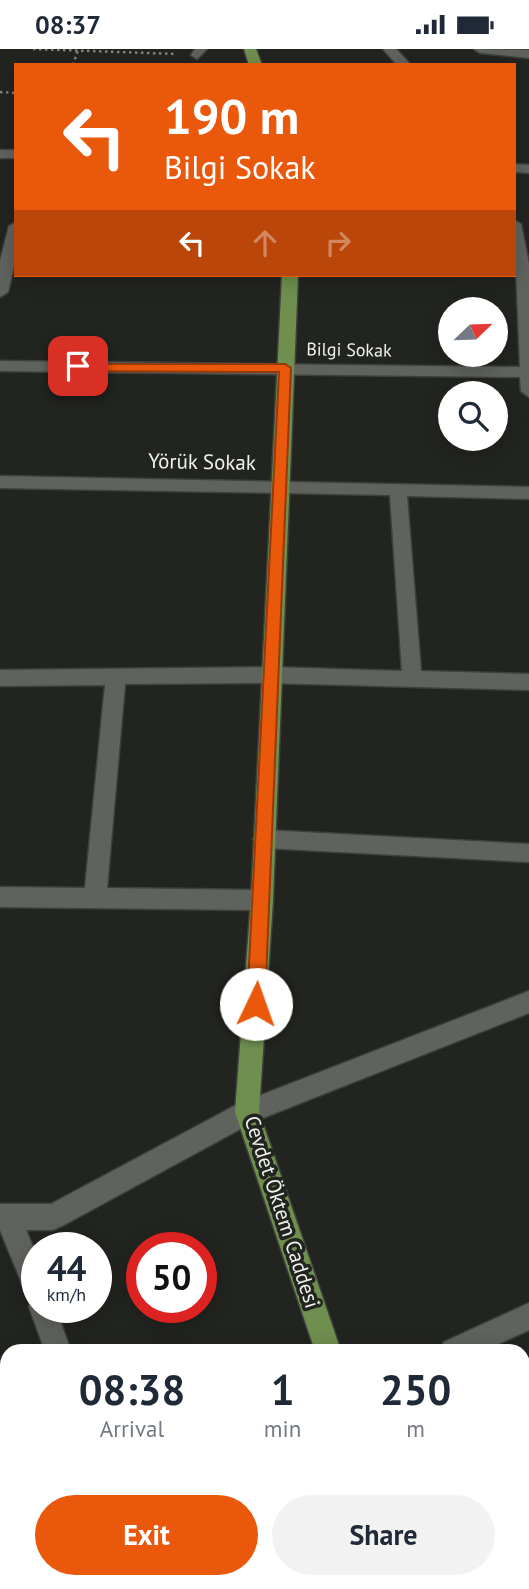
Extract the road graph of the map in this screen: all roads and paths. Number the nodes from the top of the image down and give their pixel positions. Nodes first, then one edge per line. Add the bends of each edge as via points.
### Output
1 (33, 49) edge
2 (389, 49) edge
3 (480, 49) edge
4 (78, 50) edge
5 (199, 52) edge
6 (529, 54) edge
7 (403, 63) edge
8 (14, 234) edge
9 (516, 236) edge
10 (7, 260) edge
11 (522, 272) edge
12 (290, 277) edge
13 (0, 292) edge
14 (0, 366) edge
15 (285, 368) junction
16 (528, 372) edge
17 (529, 391) edge
18 (0, 482) edge
19 (280, 487) junction
20 (398, 489) junction
21 (529, 493) edge
22 (270, 675) junction
23 (116, 677) junction
24 (0, 678) edge
25 (412, 679) junction
26 (529, 682) edge
27 (264, 839) junction
28 (529, 853) edge
29 (0, 897) edge
30 (94, 898) junction
31 (262, 900) junction
32 (529, 1002) edge
33 (247, 1112) junction
34 (4, 1217) edge
35 (21, 1256) edge
36 (529, 1317) edge
37 (48, 1323) edge
38 (55, 1344) edge
39 (326, 1344) edge
40 (469, 1344) edge

1 - 4 path
2 - 7 street
3 - 6 street
4 - 5 path
8 - 10 street
9 - 11 street
10 - 13 street
11 - 16 street
12 - 15 main road, Cevdet Öktem Caddesi
14 - 15 street, Bilgi Sokak
15 - 16 street, Bilgi Sokak
15 - 19 main road, Cevdet Öktem Caddesi
16 - 17 street
18 - 19 street, Yörük Sokak
19 - 20 street, Yörük Sokak
19 - 22 main road, Cevdet Öktem Caddesi
20 - 21 street, Yörük Sokak
20 - 25 street
22 - 23 street
22 - 25 street
22 - 27 main road, Cevdet Öktem Caddesi
23 - 24 street
23 - 30 street
25 - 26 street
27 - 28 street
27 - 31 main road, Cevdet Öktem Caddesi
29 - 30 street
30 - 31 street
31 - 33 main road, Cevdet Öktem Caddesi
32 - 33 street
33 - 34 street via 53,1217
33 - 39 main road, Cevdet Öktem Caddesi
34 - 35 street
36 - 40 street
37 - 38 street

